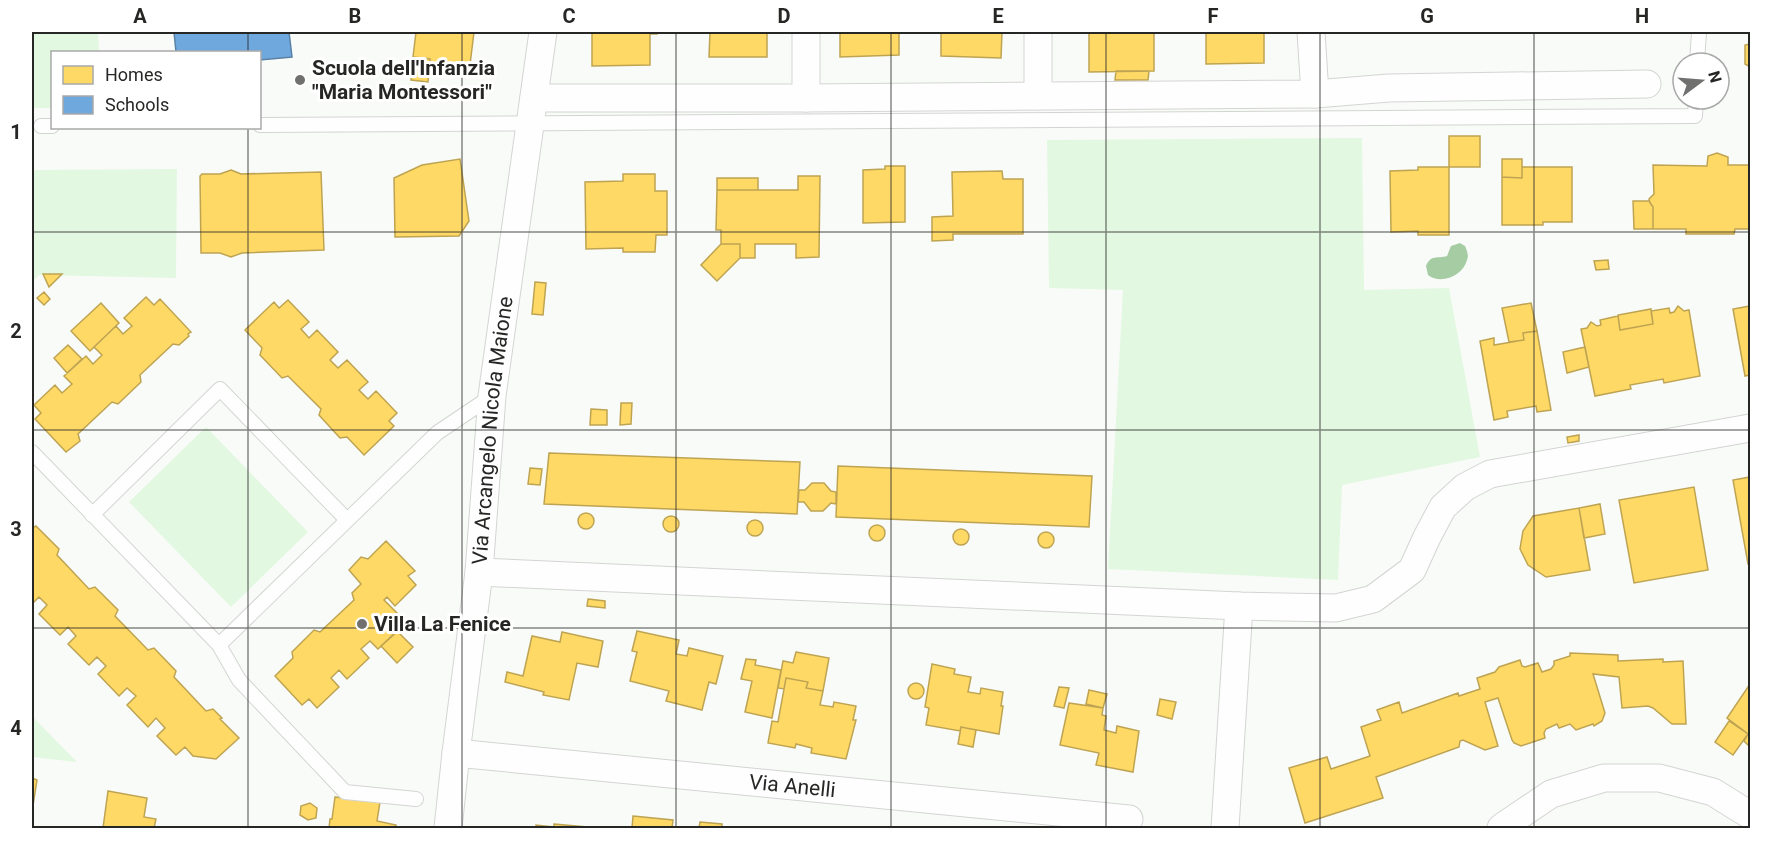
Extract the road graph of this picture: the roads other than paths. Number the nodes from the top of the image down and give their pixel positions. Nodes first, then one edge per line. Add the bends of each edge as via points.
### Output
1 (543, 32) edge
2 (806, 32) edge
3 (1038, 32) edge
4 (1311, 32) edge
5 (1699, 32) edge
6 (1698, 51) edge
7 (1647, 84) dead end
8 (1315, 94) junction
9 (1038, 96) junction
10 (534, 98) junction
11 (806, 98) junction
12 (1695, 111) edge
13 (531, 124) junction
14 (261, 125) edge
15 (492, 396) junction
16 (1750, 428) edge
17 (32, 452) edge
18 (92, 514) junction
19 (348, 520) junction
20 (479, 572) junction
21 (1239, 606) junction
22 (219, 645) junction
23 (456, 753) junction
24 (416, 799) dead end
25 (1750, 815) edge
26 (1130, 819) dead end
27 (1499, 827) edge
28 (448, 828) edge
29 (1225, 828) edge

1 - 10 street, Via Arcangelo Nicola Maione
2 - 11 street
3 - 9 street
4 - 8 street
5 - 6 lane
7 - 8 street via 1389,88
8 - 9 street
9 - 11 street
10 - 11 street
10 - 13 street, Via Arcangelo Nicola Maione
12 - 13 lane via 1695,116
13 - 14 lane
13 - 15 street, Via Arcangelo Nicola Maione
15 - 19 lane via 437,433
15 - 20 street, Via Arcangelo Nicola Maione
16 - 21 street via 1490,474 1465,487 1443,507 1412,570 1373,599 1336,608
17 - 18 lane
18 - 19 lane via 220,389
18 - 22 lane
19 - 22 lane
20 - 21 street
20 - 23 street, Via Arcangelo Nicola Maione
21 - 29 street
22 - 24 lane via 239,680 345,792
23 - 26 street, Via Anelli
23 - 28 street, Via Arcangelo Nicola Maione
25 - 27 street via 1713,792 1659,777 1604,778 1551,794

